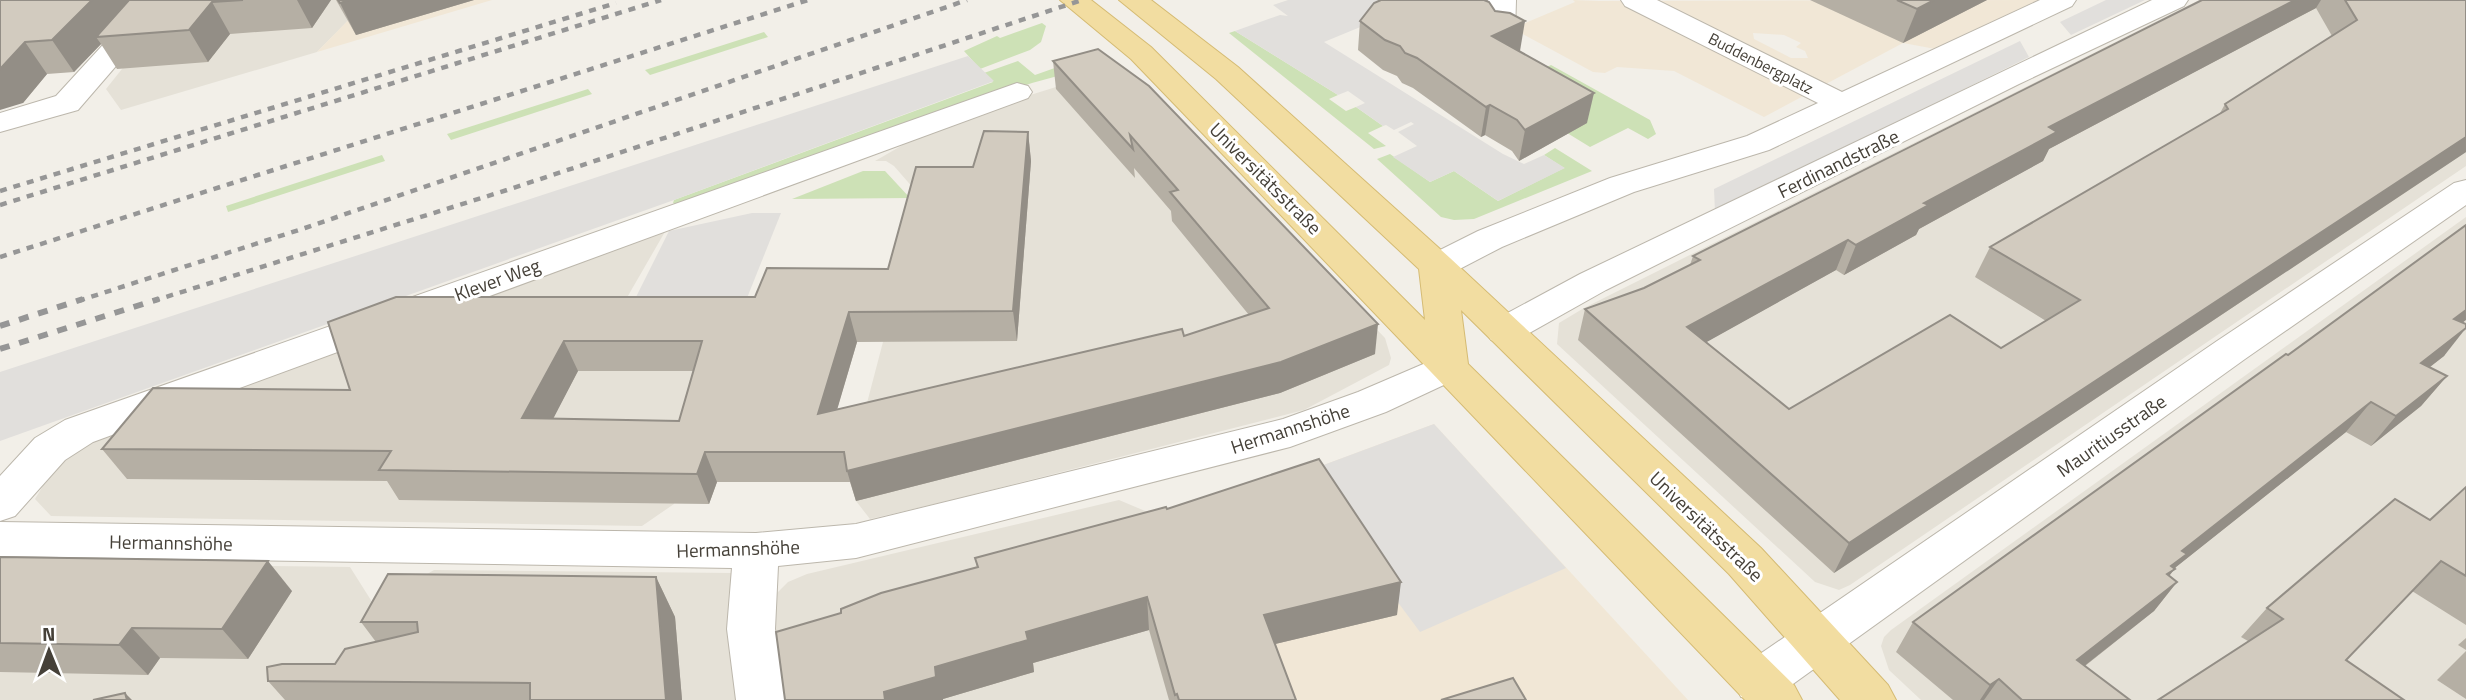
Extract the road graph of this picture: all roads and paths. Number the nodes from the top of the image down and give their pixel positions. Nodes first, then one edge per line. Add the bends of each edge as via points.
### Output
1 (159, 0) edge
2 (1074, 0) edge
3 (1132, 0) edge
4 (1635, 0) edge
5 (2062, 0) edge
6 (2174, 0) edge
7 (1679, 12) edge
8 (1017, 92) dead end
9 (1841, 103) junction
10 (0, 123) edge
11 (2466, 190) edge
12 (1437, 266) junction
13 (1504, 331) junction
14 (1449, 366) junction
15 (0, 504) edge
16 (0, 539) edge
17 (427, 545) junction
18 (756, 551) junction
19 (403, 589) edge
20 (1820, 641) junction
21 (1768, 691) edge
22 (761, 700) edge
23 (1871, 700) edge

1 - 10 street via 67,103
2 - 14 main road, Universitätsstraße via 1142,54
3 - 12 main road, Universitätsstraße via 1227,73
4 - 7 street, Buddenbergplatz
5 - 9 street
6 - 13 street, Ferdinandstraße via 1593,282
7 - 9 street, Buddenbergplatz
8 - 15 street, Klever Weg via 90,426 50,449
9 - 12 street via 1758,143 1610,190
11 - 20 street, Mauritiusstraße
12 - 13 main road, Universitätsstraße
12 - 14 main road
13 - 14 main road
13 - 20 main road, Universitätsstraße via 1745,561
14 - 18 street, Hermannshöhe via 1290,432 856,541
14 - 21 main road, Universitätsstraße
16 - 17 street, Hermannshöhe
17 - 18 street, Hermannshöhe
17 - 19 street
18 - 22 street via 751,629
20 - 21 street, Mauritiusstraße
20 - 23 main road, Universitätsstraße

